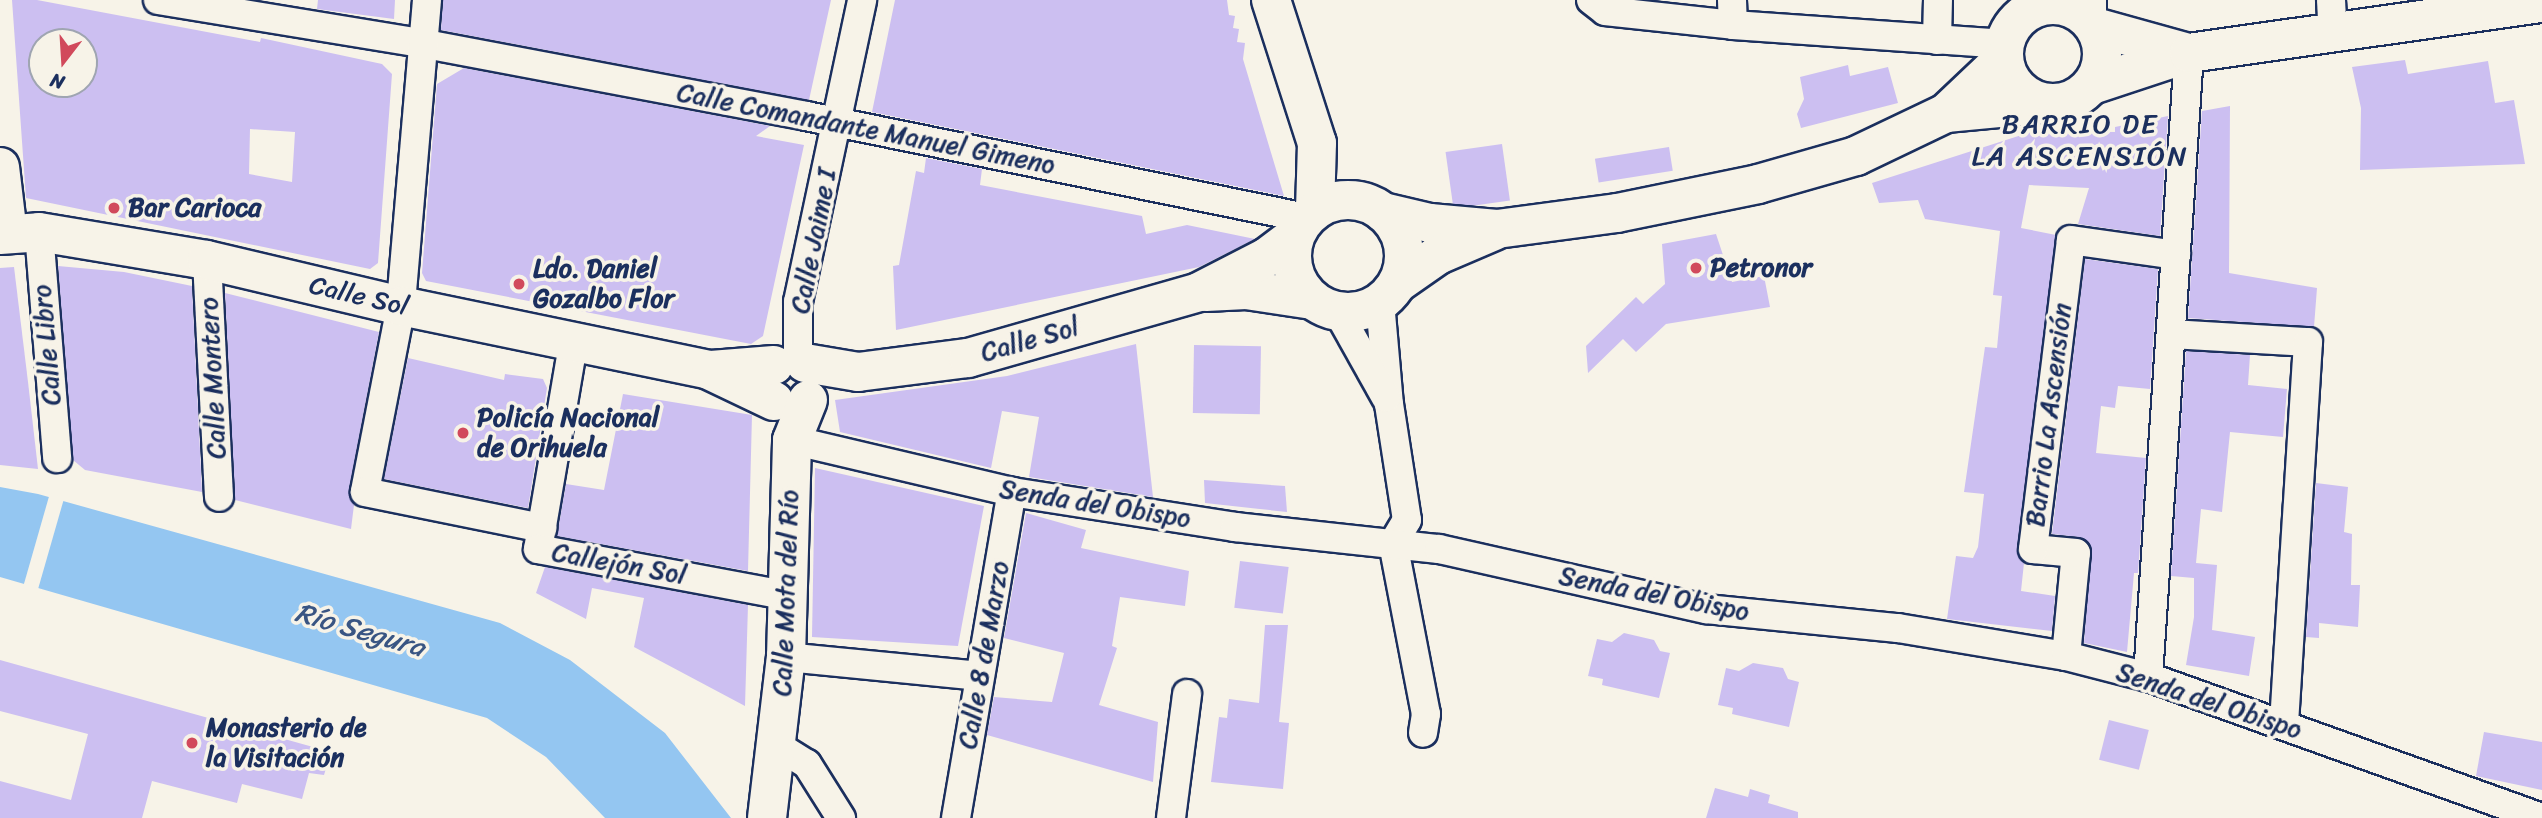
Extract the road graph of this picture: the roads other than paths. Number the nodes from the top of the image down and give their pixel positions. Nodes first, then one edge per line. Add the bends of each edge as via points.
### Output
1 (158, 0) edge
2 (427, 0) edge
3 (862, 0) edge
4 (1271, 0) edge
5 (1591, 0) edge
6 (1938, 0) edge
7 (2542, 3) edge
8 (243, 6) edge
9 (2081, 11) edge
10 (1732, 13) edge
11 (2332, 18) edge
12 (1937, 40) junction
13 (426, 44) junction
14 (2004, 51) junction
15 (2189, 54) junction
16 (2075, 94) junction
17 (1946, 113) junction
18 (837, 122) junction
19 (1317, 143) junction
20 (0, 167) edge
21 (1376, 208) junction
22 (1305, 221) junction
23 (1497, 229) junction
24 (16, 233) edge
25 (2176, 255) junction
26 (207, 260) junction
27 (1199, 292) junction
28 (1389, 293) junction
29 (401, 306) junction
30 (1325, 306) junction
31 (2172, 334) junction
32 (574, 340) junction
33 (793, 391) junction
34 (1389, 404) junction
35 (57, 458) dead end
36 (1012, 492) junction
37 (219, 497) dead end
38 (542, 528) junction
39 (1393, 543) junction
40 (784, 594) junction
41 (2066, 656) junction
42 (786, 657) junction
43 (979, 676) junction
44 (2147, 677) junction
45 (1187, 694) dead end
46 (2284, 725) junction
47 (1423, 733) dead end
48 (778, 746) junction
49 (768, 816) edge
50 (841, 818) edge
51 (956, 818) edge
52 (1171, 818) edge
53 (2542, 818) edge

1 - 8 street, Calle Comandante Manuel Gimeno
2 - 13 street
3 - 18 street, Calle Jaime I
4 - 19 street
5 - 10 street via 1605,11
6 - 12 street
7 - 11 street
8 - 13 street, Calle Comandante Manuel Gimeno
9 - 14 street via 2032,9 2015,24
9 - 15 street
9 - 16 street via 2102,57
10 - 12 street
11 - 15 street
12 - 14 street
13 - 18 street, Calle Comandante Manuel Gimeno
13 - 29 street
14 - 16 street via 2007,73 2028,96
14 - 17 street
15 - 16 street
15 - 25 street
16 - 17 street
17 - 23 street via 1856,156 1758,184 1617,213
18 - 22 street, Calle Comandante Manuel Gimeno
18 - 33 street, Calle Jaime I via 798,302
19 - 21 street
19 - 22 street
20 - 24 street
21 - 22 street via 1335,201
21 - 23 street via 1430,223
21 - 28 street via 1394,223 1404,252
22 - 27 street via 1267,257
22 - 30 street via 1293,271
23 - 28 street via 1438,255
24 - 26 street, Calle Sol
24 - 35 street, Calle Libro
25 - 31 street
25 - 41 street, Barrio La Ascensión via 2071,240 2033,549 2076,553
26 - 29 street, Calle Sol
26 - 37 street, Calle Montero
27 - 30 street via 1246,289
27 - 33 street, Calle Sol via 968,358 859,372
28 - 30 street via 1360,311
28 - 34 street
29 - 32 street, Calle Sol
29 - 38 street via 365,492
30 - 34 street
31 - 44 street
31 - 46 street via 2308,342
32 - 33 street, Calle Sol
32 - 38 street, Callejón Sol
33 - 36 street, Senda del Obispo
33 - 40 street, Calle Mota del Río
34 - 39 street via 1407,520
36 - 39 street, Senda del Obispo via 1235,527
36 - 43 street, Calle 8 de Marzo
38 - 40 street, Callejón Sol via 538,549
39 - 41 street, Senda del Obispo via 1439,549 1706,609 1898,628
39 - 47 street via 1426,715
40 - 42 street, Calle Mota del Río
41 - 44 street, Senda del Obispo
42 - 43 street
42 - 48 street, Calle Mota del Río
43 - 51 street, Calle 8 de Marzo
44 - 46 street, Senda del Obispo
45 - 52 street
46 - 53 street, Senda del Obispo
48 - 49 street, Calle Mota del Río
48 - 50 street via 807,764

